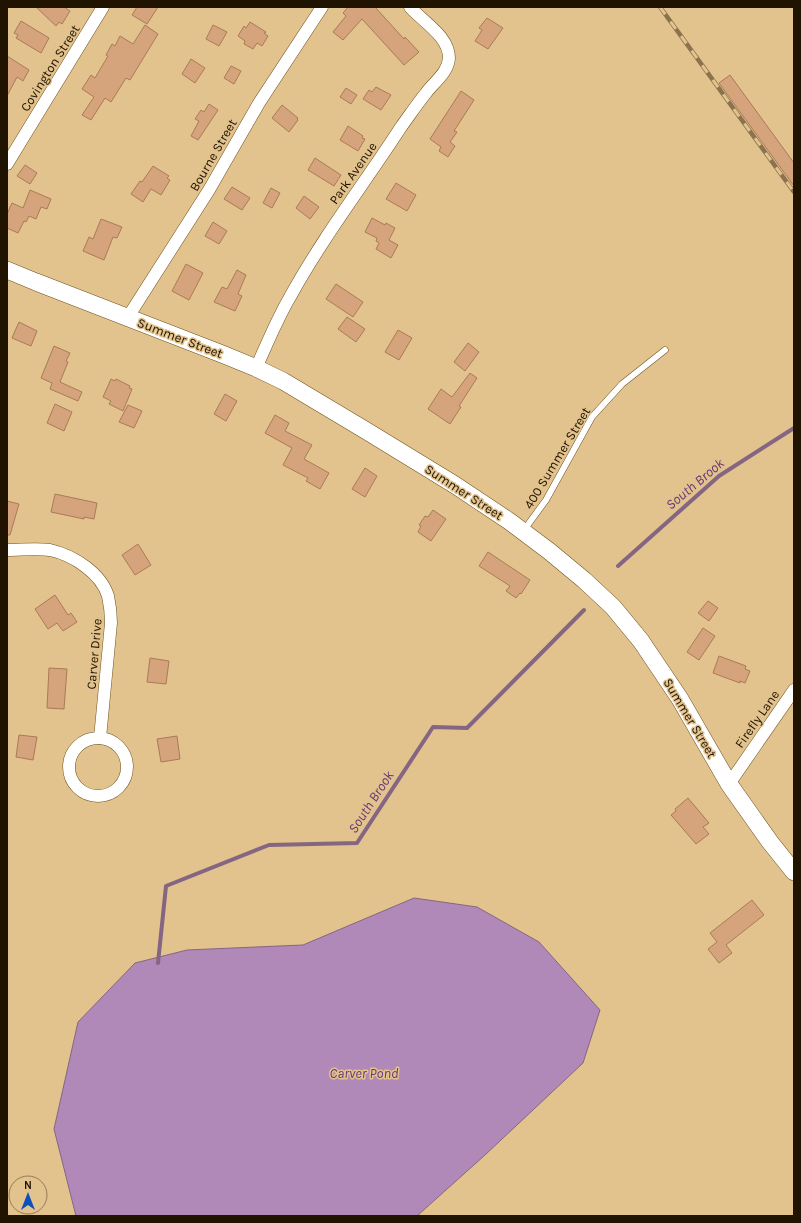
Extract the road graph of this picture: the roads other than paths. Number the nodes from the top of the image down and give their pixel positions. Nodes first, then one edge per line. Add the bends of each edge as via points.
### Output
1 (103, 7) edge
2 (322, 7) edge
3 (410, 7) edge
4 (7, 164) edge
5 (8, 274) edge
6 (128, 317) junction
7 (665, 350) dead end
8 (256, 368) junction
9 (523, 532) junction
10 (7, 550) edge
11 (794, 690) edge
12 (100, 738) junction
13 (729, 784) junction
14 (794, 872) edge

1 - 4 street, Covington Street
2 - 6 street, Bourne Street via 259,103 209,190
3 - 8 street, Park Avenue via 441,37 448,49 448,64 443,74 411,112 317,251 289,298
5 - 6 main road, Summer Street
6 - 8 main road, Summer Street
7 - 9 lane, 400 Summer Street via 622,384 592,417 546,500
8 - 9 main road, Summer Street via 283,381 396,449
9 - 13 main road, Summer Street via 584,580 628,624 693,720
10 - 12 street, Carver Drive via 48,550 69,557 95,576 107,595 111,623
11 - 13 street, Firefly Lane
12 - 12 street via 118,746 125,757 126,770 122,783 113,792 93,796 76,786 68,767 75,748 86,740
13 - 14 main road, Summer Street

